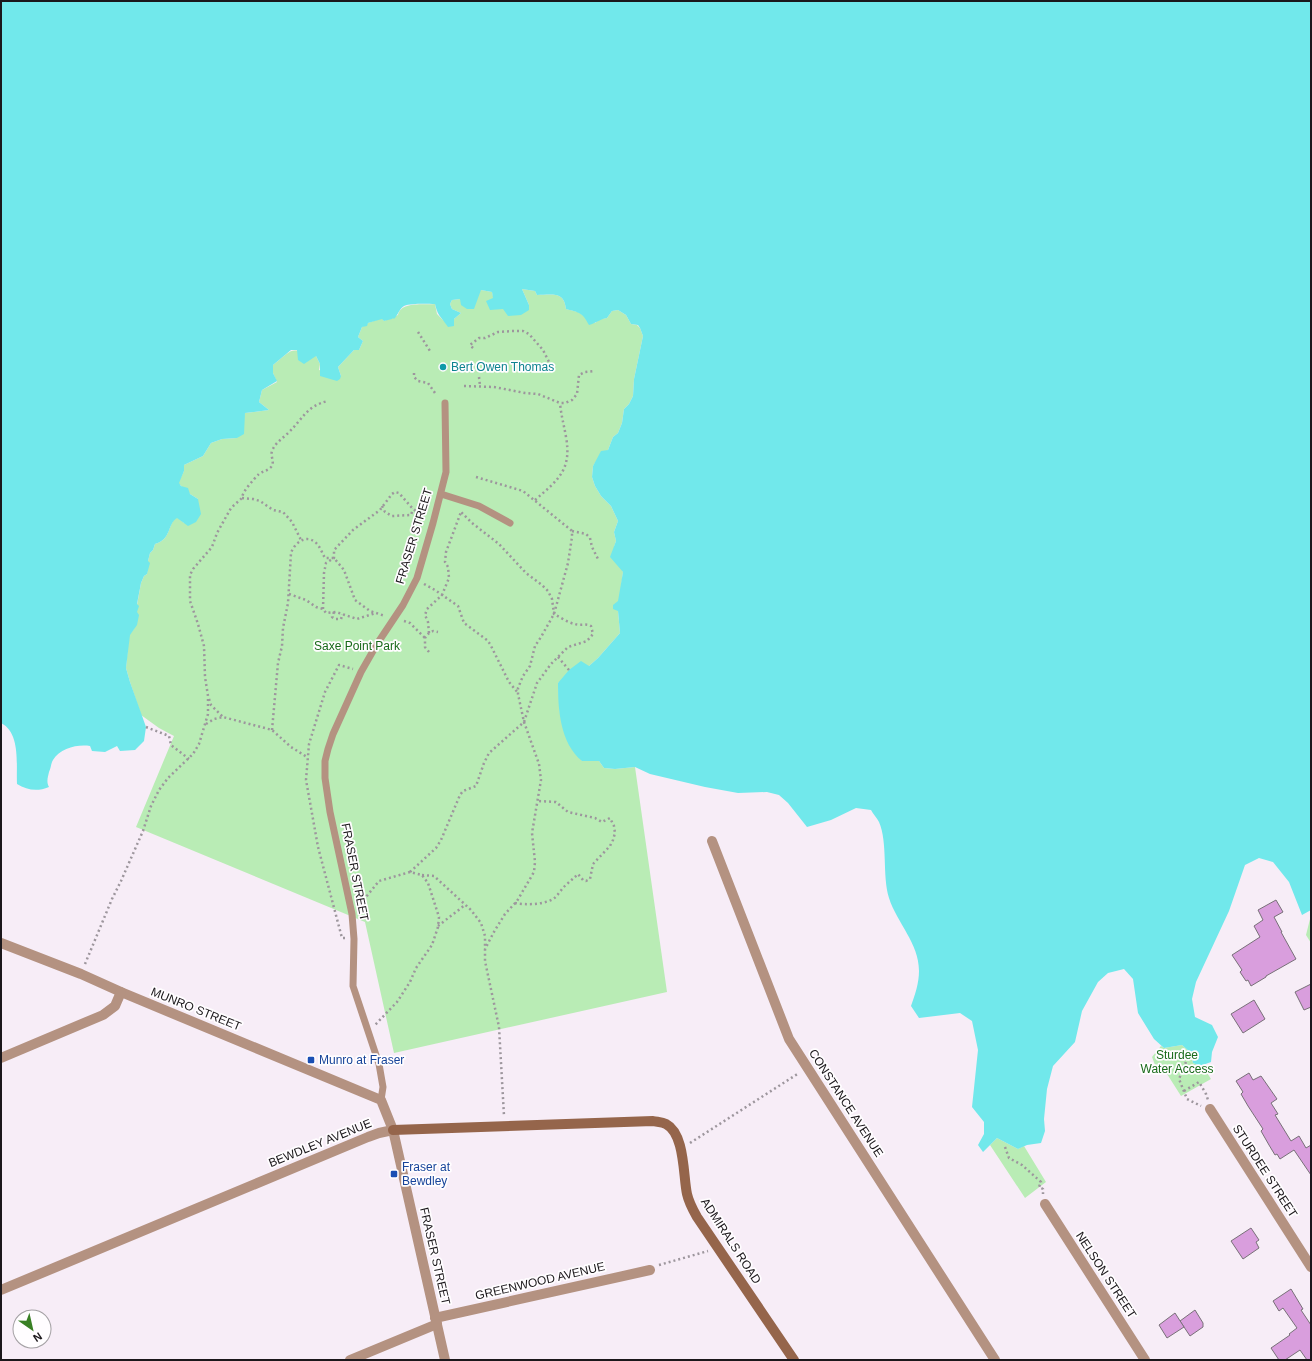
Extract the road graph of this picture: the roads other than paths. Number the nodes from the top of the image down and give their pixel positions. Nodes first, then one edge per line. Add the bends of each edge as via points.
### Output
1 (445, 403) dead end
2 (441, 494) junction
3 (510, 523) dead end
4 (712, 841) dead end
5 (1, 943) edge
6 (121, 992) junction
7 (1, 1058) edge
8 (380, 1100) junction
9 (1210, 1109) road end
10 (670, 1127) joint
11 (393, 1130) junction
12 (1045, 1204) dead end
13 (1311, 1267) edge
14 (650, 1270) road end
15 (1, 1290) edge
16 (436, 1321) junction
17 (350, 1360) edge
18 (445, 1360) edge
19 (794, 1360) edge
20 (995, 1360) edge
21 (1145, 1360) edge

1 - 2 lane, FRASER STREET via 446,472
2 - 3 lane via 479,506
2 - 8 lane, FRASER STREET via 416,580 360,672 333,734 325,761 330,812 352,914 354,994 382,1076
4 - 20 street, CONSTANCE AVENUE via 789,1039
5 - 6 street, MUNRO STREET
6 - 7 street via 115,1006 103,1015
6 - 8 street, MUNRO STREET
8 - 11 street, FRASER STREET
9 - 13 street, STURDEE STREET
10 - 11 street, BEWDLEY AVENUE via 653,1121
10 - 19 street, ADMIRALS ROAD via 676,1135 680,1149 690,1205
11 - 15 street, BEWDLEY AVENUE via 368,1137
11 - 16 street, FRASER STREET
12 - 21 street, NELSON STREET
14 - 16 street, GREENWOOD AVENUE
16 - 17 street, GREENWOOD AVENUE
16 - 18 street, FRASER STREET

